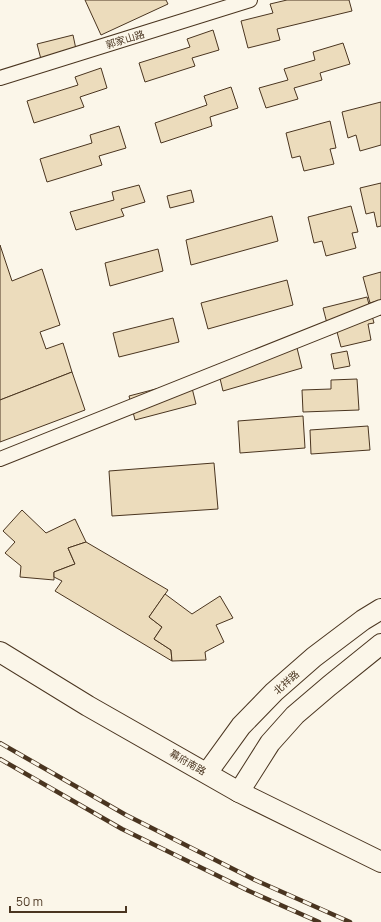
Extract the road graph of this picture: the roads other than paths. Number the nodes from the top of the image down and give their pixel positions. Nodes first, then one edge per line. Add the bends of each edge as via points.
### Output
1 (250, 0) edge
2 (0, 78) edge
3 (381, 307) edge
4 (0, 460) edge
5 (381, 608) edge
6 (381, 644) edge
7 (0, 652) edge
8 (295, 674) junction
9 (317, 696) junction
10 (207, 773) junction
11 (239, 792) junction
12 (381, 862) edge

1 - 2 street, 郭家山路
3 - 4 street
5 - 8 street, 北祥路
6 - 9 street
7 - 10 street, 幕府南路 via 88,706
8 - 9 street via 294,684 297,693
8 - 10 street, 北祥路 via 241,726
9 - 11 street via 270,743
10 - 11 street, 幕府南路
11 - 12 street, 幕府南路

